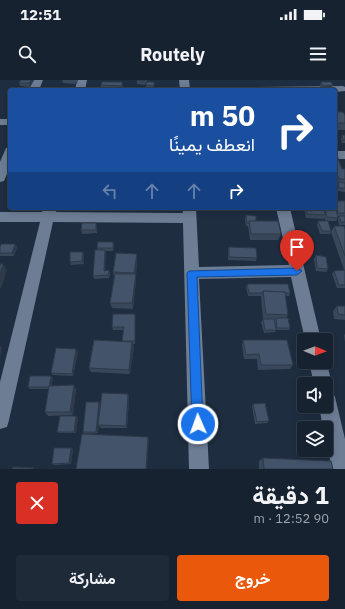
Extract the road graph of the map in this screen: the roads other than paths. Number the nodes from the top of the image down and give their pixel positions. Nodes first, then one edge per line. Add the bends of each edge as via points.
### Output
1 (343, 87) edge
2 (314, 88) edge
3 (8, 156) edge
4 (0, 178) edge
5 (283, 210) edge
6 (49, 213) edge
7 (189, 213) edge
8 (0, 216) edge
9 (297, 271) junction
10 (192, 273) junction
11 (311, 333) edge
12 (330, 413) edge
13 (0, 420) edge
14 (343, 466) edge
15 (199, 469) edge

1 - 2 street
3 - 4 street
5 - 9 street
6 - 7 street
6 - 8 street
6 - 13 street
7 - 10 street
9 - 10 street
9 - 11 street
10 - 15 street
12 - 14 street

